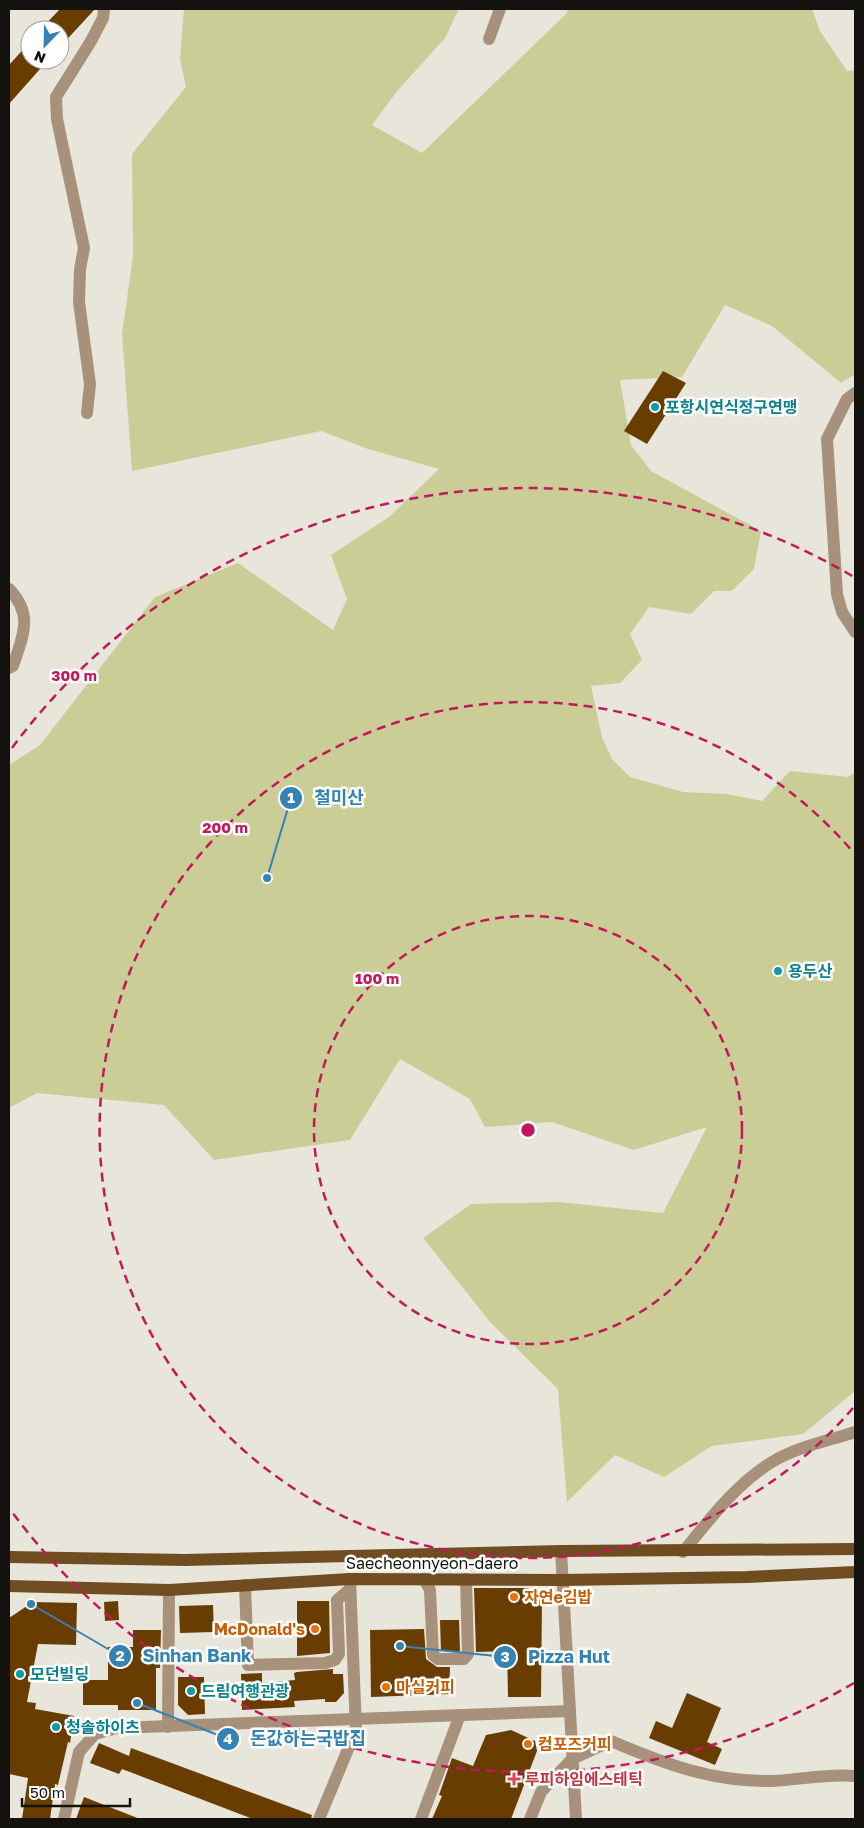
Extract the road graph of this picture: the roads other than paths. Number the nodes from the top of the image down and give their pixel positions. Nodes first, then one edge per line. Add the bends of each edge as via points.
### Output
1 (104, 9) edge
2 (500, 9) edge
3 (490, 38) dead end
4 (855, 393) edge
5 (87, 413) dead end
6 (9, 589) edge
7 (855, 632) edge
8 (9, 668) edge
9 (855, 1432) edge
10 (855, 1549) edge
11 (561, 1551) junction
12 (683, 1552) junction
13 (9, 1557) edge
14 (855, 1572) edge
15 (424, 1579) junction
16 (466, 1579) junction
17 (562, 1580) junction
18 (350, 1584) junction
19 (245, 1585) junction
20 (9, 1586) edge
21 (169, 1590) junction
22 (570, 1711) junction
23 (460, 1716) junction
24 (356, 1719) junction
25 (168, 1726) junction
26 (572, 1759) junction
27 (855, 1776) edge
28 (64, 1819) edge
29 (319, 1819) edge
30 (421, 1819) edge
31 (530, 1819) edge
32 (576, 1819) edge

1 - 5 street via 92,41 56,98 57,119 84,248 79,302 90,384
2 - 3 street
4 - 7 street via 847,399 827,439 837,594 842,612
6 - 8 street via 20,601 25,627
9 - 12 street via 772,1462 736,1491
10 - 12 main road, Saecheonnyeon-daero
11 - 12 main road, Saecheonnyeon-daero
11 - 13 main road, Saecheonnyeon-daero via 185,1560
11 - 17 street
14 - 17 main road, Saecheonnyeon-daero
15 - 16 main road, Saecheonnyeon-daero
15 - 16 street via 430,1590 433,1655 438,1659 464,1659 468,1654
15 - 18 main road, Saecheonnyeon-daero
16 - 17 main road, Saecheonnyeon-daero
17 - 22 street
18 - 19 main road, Saecheonnyeon-daero
18 - 19 street via 337,1600 339,1654 335,1660 248,1665
18 - 24 street
19 - 21 main road, Saecheonnyeon-daero
20 - 21 main road, Saecheonnyeon-daero
21 - 25 street
22 - 23 street
22 - 26 street
23 - 24 street
23 - 30 street
24 - 25 street
24 - 29 street via 356,1730
25 - 28 street via 117,1728 95,1734 79,1752
26 - 27 street via 611,1741 665,1764 718,1778 771,1781
26 - 31 street via 541,1792
26 - 32 street

